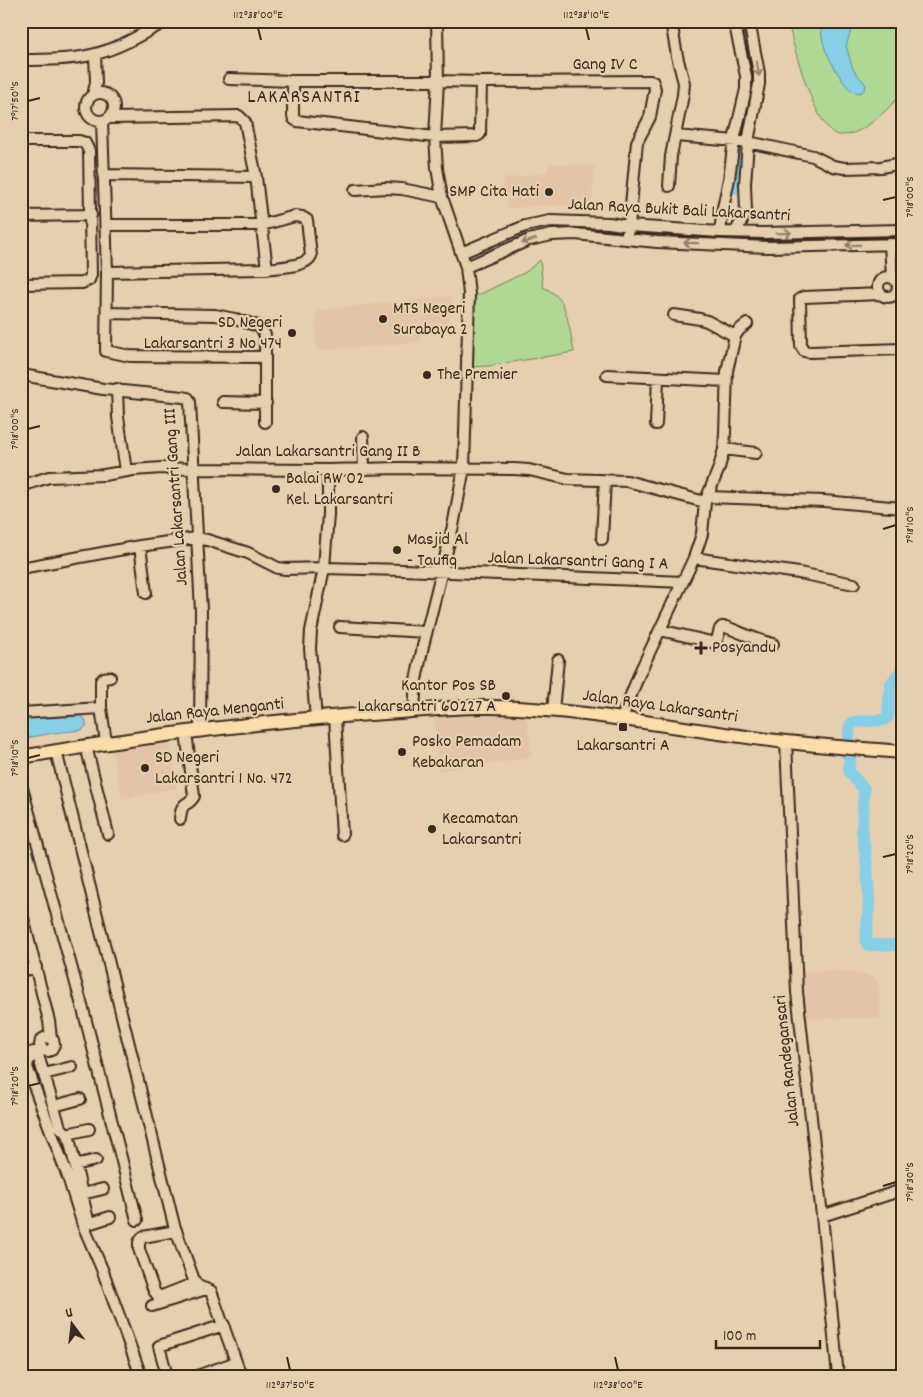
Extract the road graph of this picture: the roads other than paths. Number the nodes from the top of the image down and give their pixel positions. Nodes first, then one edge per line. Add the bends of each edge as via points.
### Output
1 (166, 21) edge
2 (437, 21) edge
3 (671, 21) edge
4 (734, 21) edge
5 (749, 21) edge
6 (95, 54) junction
7 (21, 60) edge
8 (229, 79) dead end
9 (438, 81) junction
10 (293, 82) junction
11 (481, 82) junction
12 (97, 94) junction
13 (106, 120) junction
14 (676, 136) junction
15 (436, 137) junction
16 (734, 140) junction
17 (21, 141) edge
18 (748, 142) junction
19 (902, 161) edge
20 (104, 175) junction
21 (256, 177) junction
22 (669, 186) dead end
23 (355, 190) dead end
24 (728, 191) junction
25 (745, 194) junction
26 (442, 197) junction
27 (21, 216) edge
28 (91, 216) junction
29 (106, 225) junction
30 (262, 225) junction
31 (629, 226) junction
32 (902, 230) edge
33 (720, 232) junction
34 (735, 232) junction
35 (626, 239) junction
36 (887, 239) junction
37 (902, 244) edge
38 (461, 253) junction
39 (466, 267) junction
40 (267, 269) junction
41 (107, 272) junction
42 (889, 278) junction
43 (21, 284) edge
44 (900, 290) edge
45 (881, 294) junction
46 (107, 312) junction
47 (674, 315) dead end
48 (747, 324) dead end
49 (735, 336) junction
50 (902, 349) edge
51 (265, 357) junction
52 (22, 375) edge
53 (607, 375) dead end
54 (658, 378) junction
55 (726, 381) junction
56 (117, 390) junction
57 (223, 402) dead end
58 (266, 403) junction
59 (265, 422) dead end
60 (656, 424) dead end
61 (363, 437) dead end
62 (724, 449) junction
63 (756, 453) dead end
64 (464, 468) junction
65 (193, 469) junction
66 (364, 469) junction
67 (328, 470) junction
68 (126, 471) junction
69 (605, 480) junction
70 (21, 486) edge
71 (706, 500) junction
72 (902, 508) edge
73 (196, 538) junction
74 (602, 538) dead end
75 (140, 546) junction
76 (694, 558) junction
77 (21, 568) edge
78 (324, 568) junction
79 (442, 573) junction
80 (683, 582) junction
81 (854, 584) dead end
82 (146, 593) dead end
83 (340, 628) dead end
84 (660, 630) junction
85 (426, 632) junction
86 (773, 644) dead end
87 (558, 660) dead end
88 (110, 677) dead end
89 (101, 708) junction
90 (553, 710) junction
91 (414, 711) junction
92 (21, 713) edge
93 (336, 717) junction
94 (316, 718) junction
95 (622, 718) junction
96 (200, 730) junction
97 (186, 732) junction
98 (106, 742) junction
99 (786, 742) junction
100 (86, 746) junction
101 (56, 751) junction
102 (902, 752) edge
103 (21, 757) edge
104 (21, 784) edge
105 (180, 819) dead end
106 (108, 834) dead end
107 (342, 835) dead end
108 (21, 910) edge
109 (25, 936) edge
110 (36, 967) junction
111 (21, 971) edge
112 (38, 1051) junction
113 (21, 1055) edge
114 (72, 1067) dead end
115 (44, 1074) junction
116 (80, 1099) dead end
117 (54, 1106) junction
118 (89, 1129) dead end
119 (67, 1134) junction
120 (96, 1160) dead end
121 (75, 1165) junction
122 (103, 1189) dead end
123 (902, 1190) edge
124 (82, 1194) junction
125 (822, 1216) junction
126 (110, 1217) dead end
127 (137, 1220) dead end
128 (176, 1231) junction
129 (195, 1283) junction
130 (206, 1289) junction
131 (152, 1306) dead end
132 (224, 1324) junction
133 (236, 1362) junction
134 (142, 1376) edge
135 (167, 1376) edge
136 (197, 1376) edge
137 (241, 1376) edge
138 (838, 1376) edge

1 - 6 street
2 - 9 street
3 - 14 street via 684,82
4 - 16 street via 746,89
5 -> 18 street via 759,84
6 - 7 street
6 - 12 street
8 - 10 street, Gang IV C
9 - 10 street, Gang IV C
9 - 11 street, Gang IV C
9 - 15 street
10 - 15 street via 293,116 297,121
11 - 15 street via 480,134
11 - 31 street, Gang IV C via 653,82 655,89 650,117 637,142
12 - 13 street via 110,97 114,106 112,115
12 - 13 street via 87,102 87,111 95,120
13 - 20 street
13 - 21 street via 239,116 245,122
14 - 16 street
14 - 22 street
15 - 26 street
16 - 18 street
16 - 24 street
17 - 28 street via 85,143
18 - 19 street via 813,156 844,168 880,167
18 - 25 street
20 - 21 street
20 - 29 street
21 - 30 street
23 - 26 street via 402,189
24 - 25 street
24 - 33 street
25 - 34 street via 746,212
26 - 38 street
27 - 28 street
28 - 43 street via 89,280 82,283
29 - 30 street
29 - 41 street
30 - 40 street
30 - 40 street via 302,217 307,220 310,239 311,256 306,262
31 - 33 street, Jalan Raya Bukit Bali Lakarsantri
31 - 35 street
31 - 38 street, Jalan Raya Bukit Bali Lakarsantri via 550,221 525,226
32 - 36 street, Jalan Raya Bukit Bali Lakarsantri
33 - 34 street, Jalan Raya Bukit Bali Lakarsantri
34 -> 36 street, Jalan Raya Bukit Bali Lakarsantri
36 -> 35 street, Jalan Raya Bukit Bali Lakarsantri via 768,246
35 -> 39 street, Jalan Raya Bukit Bali Lakarsantri via 552,235 529,240
36 - 37 street, Jalan Raya Bukit Bali Lakarsantri
36 - 42 street
38 - 39 street
39 - 64 street via 469,294
40 - 41 street
41 - 46 street
42 - 44 street via 898,284
42 - 45 street via 879,283
44 - 45 street via 890,297
45 - 50 street via 800,299 801,346 810,352
46 - 51 street via 215,315 235,319 262,330
46 - 51 street via 107,352 130,356
47 - 49 street via 707,321
48 - 49 street
49 - 55 street
51 - 58 street
52 - 56 street, Jalan Lakarsantri Gang III
53 - 54 street
54 - 55 street
54 - 60 street
55 - 62 street
56 - 65 street, Jalan Lakarsantri Gang III via 188,398
56 - 68 street
57 - 58 street
58 - 59 street
61 - 66 street
62 - 63 street
62 - 71 street
64 - 66 street, Jalan Lakarsantri Gang II B
64 - 69 street, Jalan Lakarsantri Gang II B via 529,470 568,479
64 - 79 street
65 - 67 street, Jalan Lakarsantri Gang II B
65 - 68 street, Jalan Lakarsantri Gang II B
65 - 73 street, Jalan Lakarsantri Gang III
66 - 67 street, Jalan Lakarsantri Gang II B
67 - 78 street
68 - 70 street, Jalan Lakarsantri Gang II B via 104,476 49,477
69 - 71 street, Jalan Lakarsantri Gang II B via 627,481
69 - 74 street
71 - 72 street, Jalan Lakarsantri Gang II B via 824,501
71 - 76 street via 702,534
73 - 75 street
73 - 78 street, Jalan Lakarsantri Gang I A via 248,553 278,568
73 - 96 street, Jalan Lakarsantri Gang III via 201,611
75 - 77 street
75 - 82 street
76 - 80 street
76 - 81 street
78 - 79 street, Jalan Lakarsantri Gang I A
78 - 94 street via 310,648
79 - 80 street, Jalan Lakarsantri Gang I A
79 - 85 street
80 - 84 street
83 - 85 street
84 - 86 street via 712,642 720,629 726,627 754,640
84 - 95 street
85 - 91 street via 416,680
87 - 90 street
88 - 89 street via 101,681
89 - 92 street
89 - 98 street
90 - 91 main road, Jalan Raya Lakarsantri via 489,707
90 - 95 main road, Jalan Raya Lakarsantri
91 - 93 main road, Jalan Raya Menganti
93 - 94 main road, Jalan Raya Menganti
93 - 107 street
94 - 96 main road, Jalan Raya Menganti
95 - 99 main road, Jalan Raya Lakarsantri
96 - 97 main road, Jalan Raya Menganti
97 - 98 main road, Jalan Raya Menganti
97 - 105 street via 194,796 182,806
98 - 100 main road, Jalan Raya Menganti
99 - 102 main road, Jalan Raya Lakarsantri
99 - 125 street, Jalan Randegansari via 797,992
100 - 101 main road, Jalan Raya Menganti
100 - 106 street
101 - 103 main road, Jalan Raya Menganti
101 - 128 street
104 - 127 street
108 - 109 street
109 - 110 street
110 - 111 street
110 - 112 street via 54,1043 48,1051
112 - 113 street
112 - 115 street
112 - 134 street via 26,1067
114 - 115 street
115 - 117 street
116 - 117 street
117 - 119 street via 60,1127
118 - 119 street
119 - 121 street
120 - 121 street
121 - 124 street
122 - 124 street
123 - 125 street
124 - 126 street via 90,1222
125 - 138 street, Jalan Randegansari
128 - 129 street
128 - 129 street via 143,1237 139,1242 154,1291 162,1296
129 - 130 street
130 - 131 street
130 - 132 street via 211,1291
132 - 133 street
132 - 135 street via 159,1346
133 - 136 street
133 - 137 street

